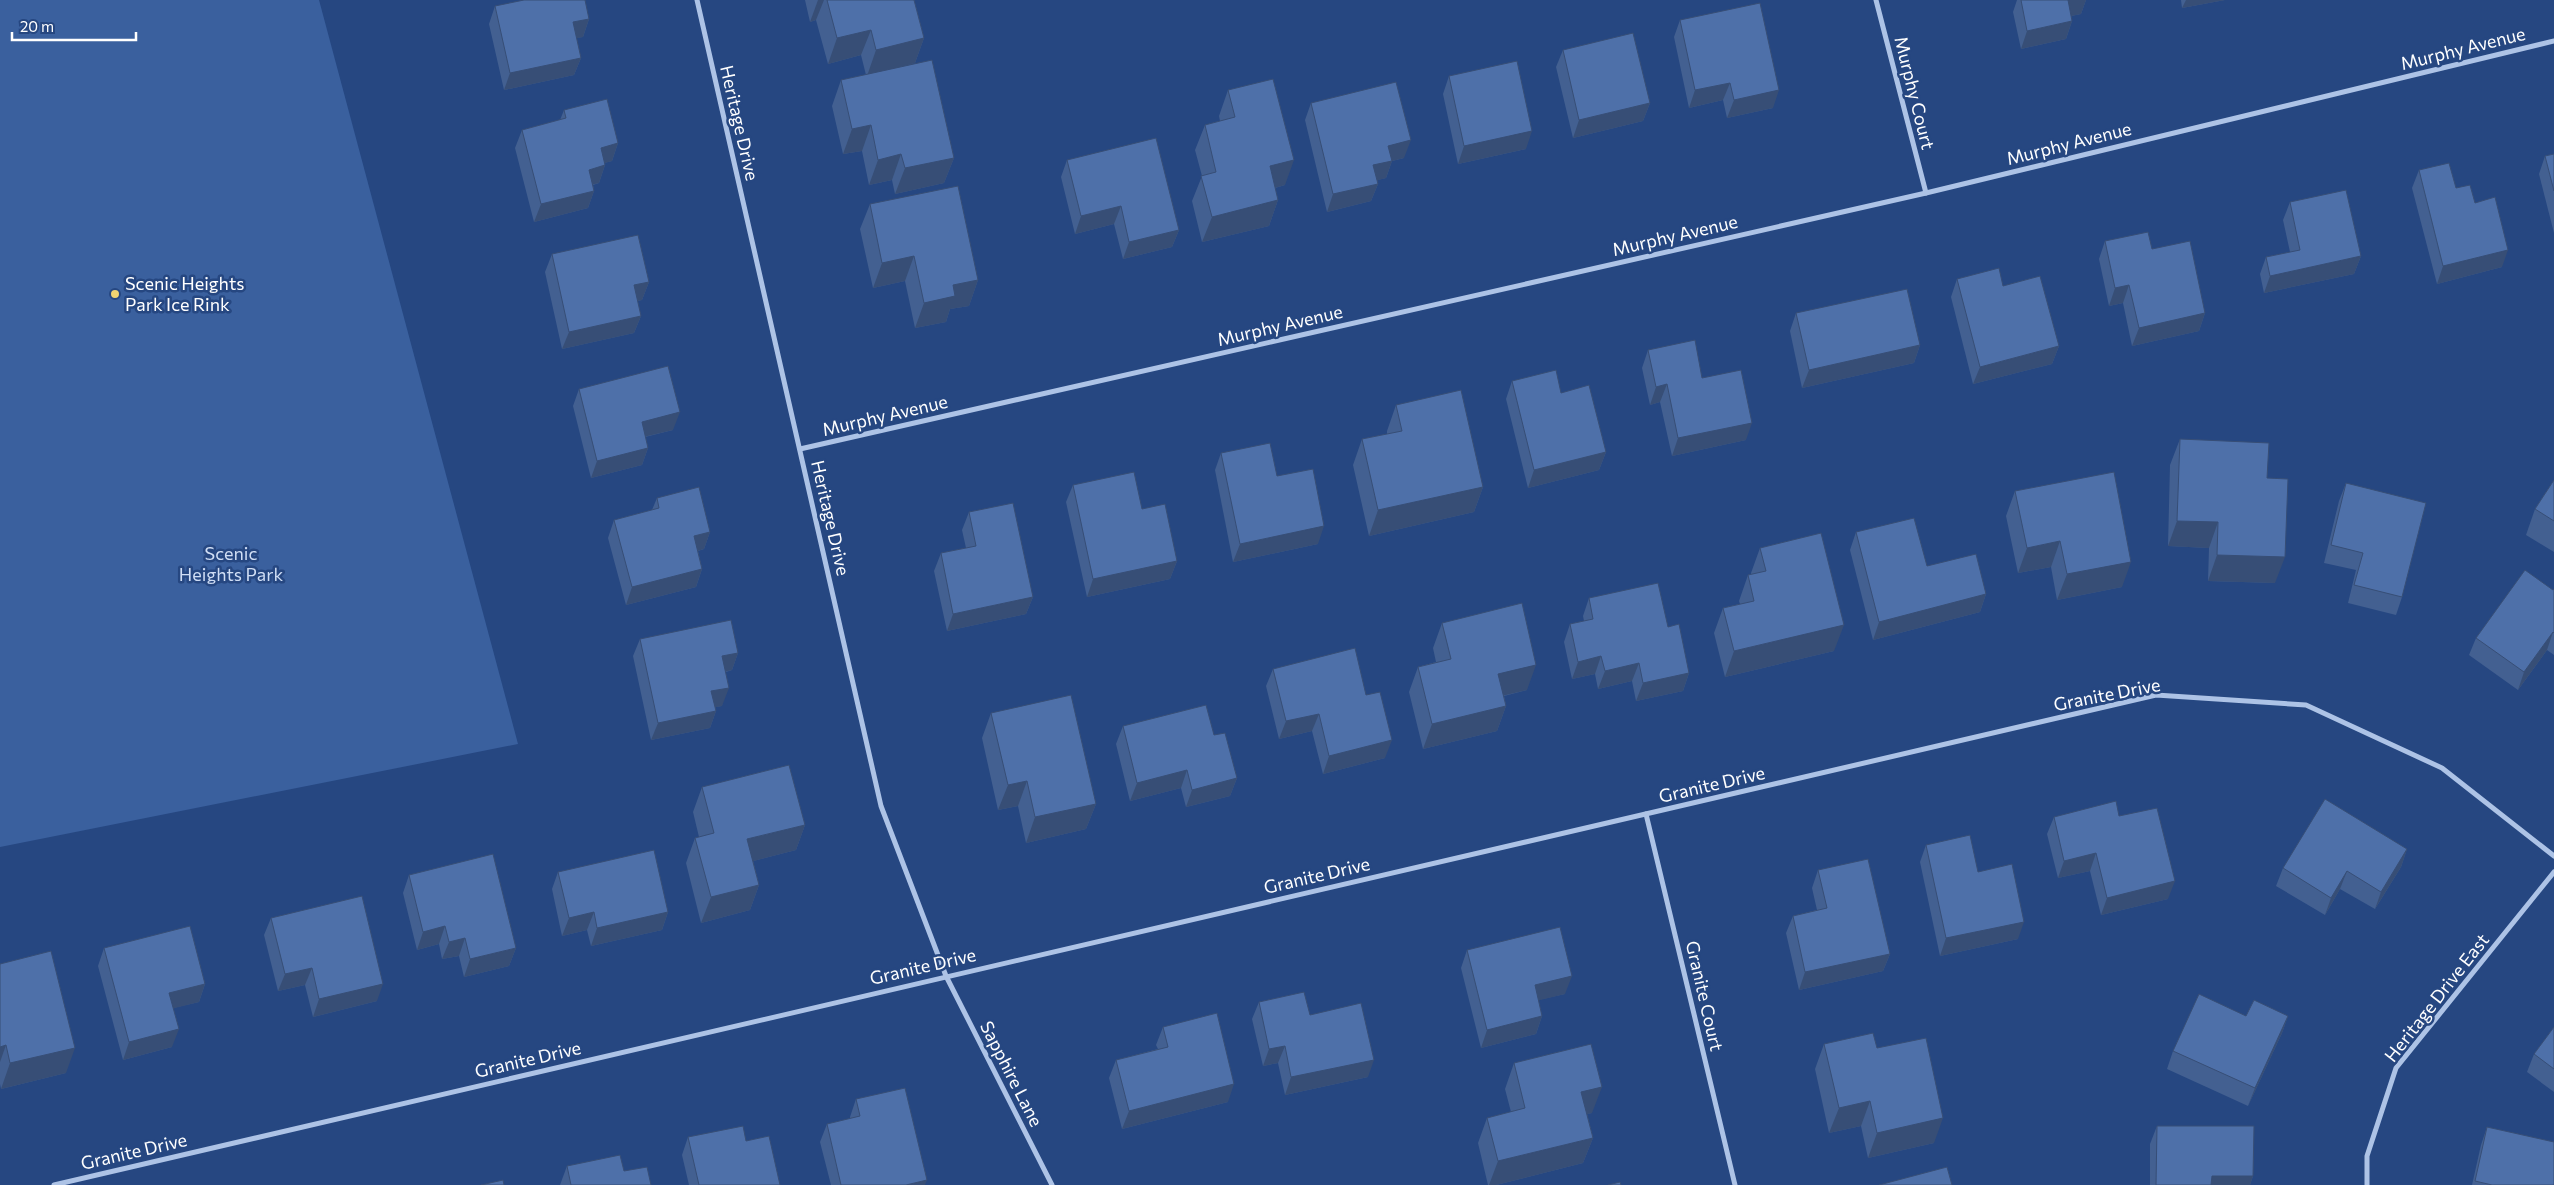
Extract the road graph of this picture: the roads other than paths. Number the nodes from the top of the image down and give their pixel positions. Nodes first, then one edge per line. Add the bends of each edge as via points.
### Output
1 (697, 0) edge
2 (1876, 0) edge
3 (2554, 41) edge
4 (1926, 193) junction
5 (800, 449) junction
6 (1646, 814) junction
7 (2554, 856) edge
8 (2554, 872) edge
9 (946, 976) junction
10 (54, 1185) edge
11 (1052, 1185) edge
12 (1735, 1185) edge
13 (2367, 1185) edge

1 - 5 street, Heritage Drive
2 - 4 street, Murphy Court
3 - 4 street, Murphy Avenue
4 - 5 street, Murphy Avenue
5 - 9 street, Heritage Drive via 881,806
6 - 7 street, Granite Drive via 2156,695 2306,705 2442,768
6 - 9 street, Granite Drive
6 - 12 street, Granite Court
8 - 13 street, Heritage Drive East via 2396,1068 2367,1156
9 - 10 street, Granite Drive
9 - 11 street, Sapphire Lane

